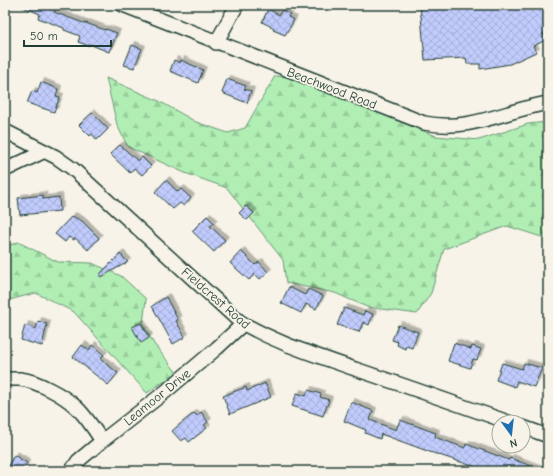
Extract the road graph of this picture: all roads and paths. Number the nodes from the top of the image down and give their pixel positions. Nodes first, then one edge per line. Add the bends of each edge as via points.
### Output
1 (123, 5) edge
2 (237, 5) edge
3 (216, 43) junction
4 (548, 103) edge
5 (5, 131) edge
6 (44, 151) junction
7 (5, 170) edge
8 (243, 324) junction
9 (5, 380) edge
10 (491, 416) edge
11 (531, 430) edge
12 (548, 436) edge
13 (102, 441) junction
14 (71, 471) edge

1 - 3 street, Beachwood Road
2 - 3 street
3 - 4 street, Beachwood Road via 424,123 439,126 471,123
5 - 6 street, Fieldcrest Road
6 - 7 street
6 - 8 street, Fieldcrest Road via 73,168
8 - 10 street, Fieldcrest Road via 276,340
8 - 13 street, Leamoor Drive via 165,392
9 - 13 street via 22,380 58,394 75,406
11 - 12 street
13 - 14 street, Leamoor Drive via 78,461

